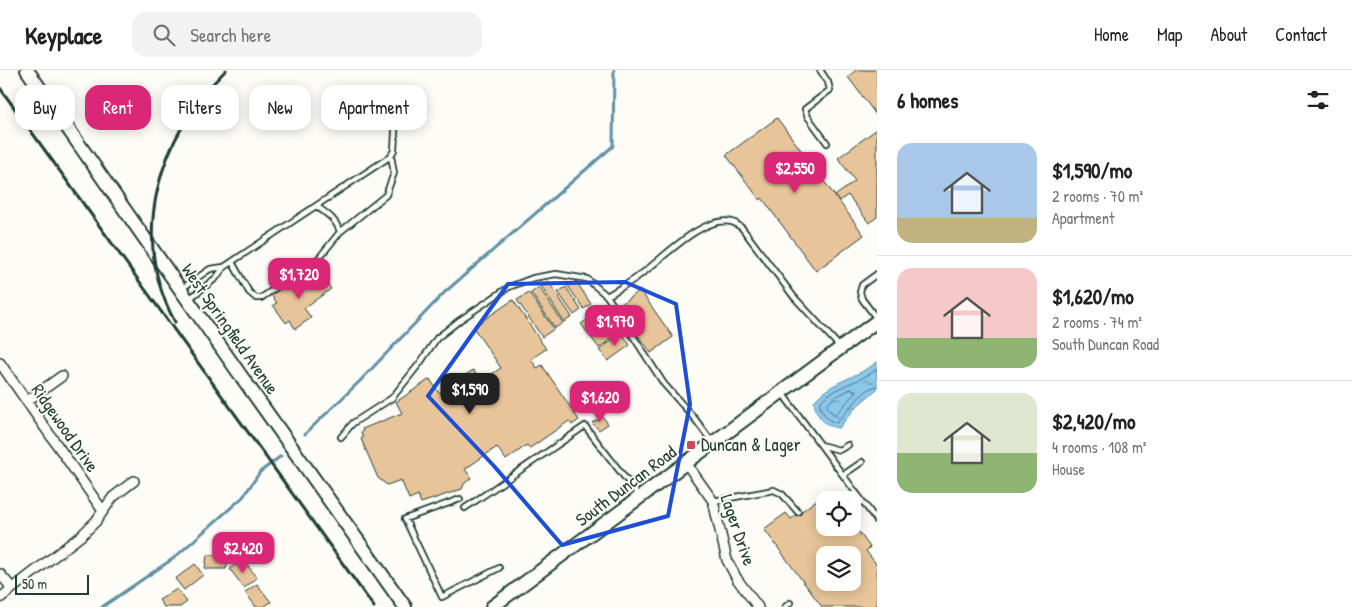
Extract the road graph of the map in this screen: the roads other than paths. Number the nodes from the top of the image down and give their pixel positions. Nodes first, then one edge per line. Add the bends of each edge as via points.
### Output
1 (27, 70) edge
2 (820, 70) edge
3 (395, 130) edge
4 (827, 142) dead end
5 (391, 156) junction
6 (316, 206) junction
7 (340, 232) junction
8 (232, 262) junction
9 (224, 267) junction
10 (877, 274) edge
11 (184, 294) junction
12 (607, 296) junction
13 (877, 320) edge
14 (841, 348) junction
15 (0, 363) edge
16 (62, 376) dead end
17 (781, 392) junction
18 (27, 402) junction
19 (340, 437) dead end
20 (713, 443) junction
21 (821, 445) junction
22 (848, 445) dead end
23 (862, 462) dead end
24 (686, 463) junction
25 (843, 475) junction
26 (134, 481) dead end
27 (640, 497) junction
28 (460, 499) dead end
29 (713, 500) junction
30 (465, 508) dead end
31 (103, 511) junction
32 (798, 512) dead end
33 (877, 520) edge
34 (499, 568) dead end
35 (0, 574) edge
36 (12, 588) junction
37 (0, 598) edge
38 (790, 603) dead end
39 (406, 607) edge
40 (492, 607) edge
41 (758, 607) edge
42 (785, 607) edge

1 - 11 main road, West Springfield Avenue
2 - 4 lane via 830,90 805,108
3 - 5 lane
5 - 6 lane
5 - 7 lane via 394,173 386,195
6 - 7 lane via 330,216
6 - 8 lane
7 - 8 lane via 319,258 261,298 249,292
8 - 9 lane
9 - 11 lane via 216,278
9 - 11 lane via 210,269
10 - 13 lane via 862,285 860,292
11 - 39 main road, West Springfield Avenue
12 - 14 lane via 641,275 701,229 720,221 733,222 742,228 794,297
12 - 19 lane via 587,279 556,274 509,287 437,338 392,398 353,423
12 - 20 lane via 664,384
13 - 14 main road, South Duncan Road
14 - 17 main road, South Duncan Road
15 - 18 street, Ridgewood Drive
16 - 18 street
17 - 20 main road, South Duncan Road
17 - 21 lane
18 - 31 street, Ridgewood Drive
20 - 24 main road, South Duncan Road
21 - 22 lane via 839,450
21 - 25 lane
23 - 25 lane
24 - 27 main road, South Duncan Road
24 - 29 street, Lager Drive
25 - 33 lane
26 - 31 street via 113,497
27 - 30 lane via 585,426
27 - 40 main road, South Duncan Road
28 - 34 lane via 405,518 442,597
29 - 32 lane via 774,490
29 - 41 street, Lager Drive via 728,560
31 - 36 street via 82,535
35 - 36 street
36 - 37 street
38 - 42 lane

